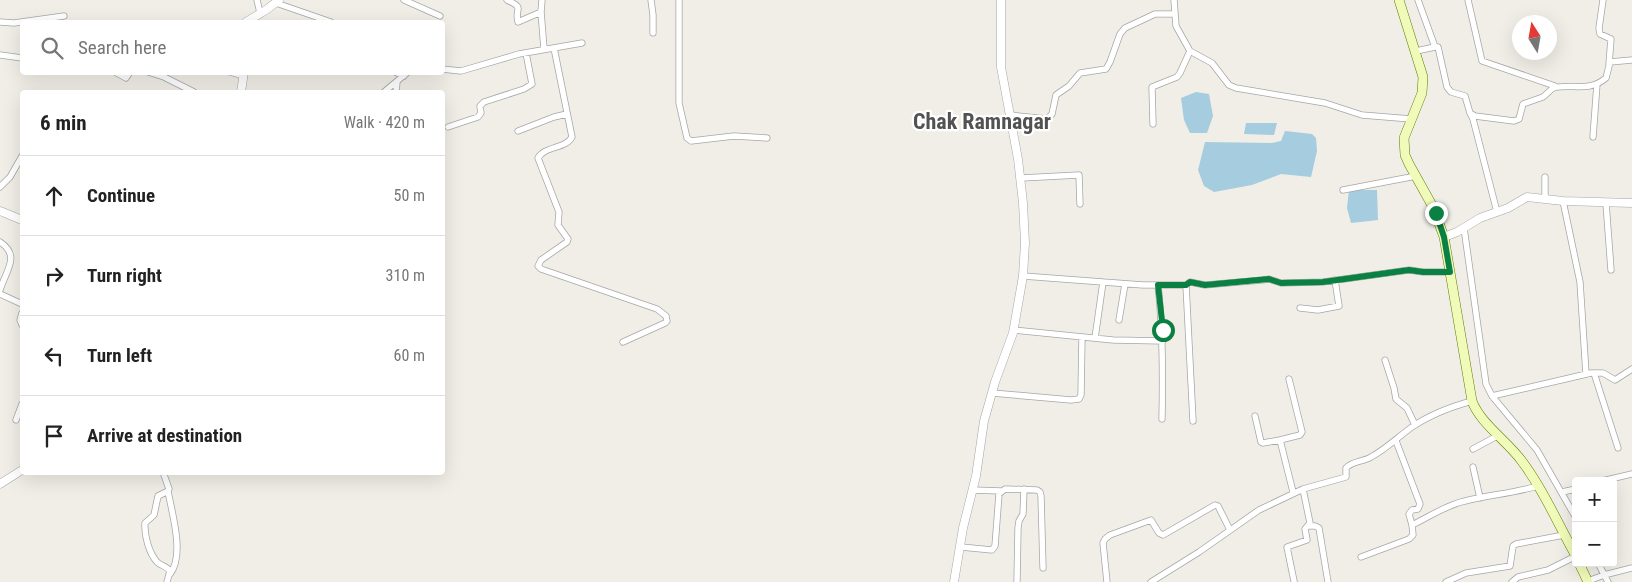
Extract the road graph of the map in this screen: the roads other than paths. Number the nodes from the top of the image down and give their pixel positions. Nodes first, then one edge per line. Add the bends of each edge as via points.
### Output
1 (257, 0) edge
2 (404, 0) edge
3 (507, 0) edge
4 (542, 0) edge
5 (651, 0) edge
6 (679, 0) edge
7 (1001, 0) edge
8 (1174, 0) edge
9 (1399, 0) edge
10 (1418, 0) edge
11 (1468, 0) edge
12 (1603, 0) edge
13 (278, 2) edge
14 (541, 12) junction
15 (260, 13) junction
16 (1174, 14) junction
17 (64, 16) dead end
18 (440, 16) dead end
19 (35, 20) edge
20 (249, 20) edge
21 (323, 20) edge
22 (0, 22) edge
23 (20, 22) edge
24 (653, 33) dead end
25 (582, 43) dead end
26 (554, 48) junction
27 (544, 49) junction
28 (1427, 49) junction
29 (1190, 51) junction
30 (526, 53) junction
31 (0, 55) edge
32 (20, 58) edge
33 (1632, 60) edge
34 (1609, 64) junction
35 (445, 69) edge
36 (158, 75) edge
37 (244, 75) edge
38 (405, 75) edge
39 (397, 82) junction
40 (1597, 84) junction
41 (1555, 86) junction
42 (190, 90) edge
43 (242, 90) edge
44 (387, 90) edge
45 (396, 90) edge
46 (568, 114) junction
47 (1470, 114) junction
48 (1010, 115) junction
49 (1411, 119) junction
50 (1153, 124) dead end
51 (448, 126) dead end
52 (518, 131) dead end
53 (1592, 137) dead end
54 (767, 138) dead end
55 (20, 160) edge
56 (1416, 176) junction
57 (1545, 177) dead end
58 (1021, 178) junction
59 (0, 187) edge
60 (1343, 190) dead end
61 (1545, 199) junction
62 (1563, 201) junction
63 (1606, 203) junction
64 (1632, 203) edge
65 (1080, 204) dead end
66 (0, 211) edge
67 (1497, 212) junction
68 (20, 219) edge
69 (1454, 233) junction
70 (0, 242) edge
71 (1611, 270) dead end
72 (1450, 272) junction
73 (1023, 276) junction
74 (1335, 280) junction
75 (1102, 282) junction
76 (1125, 284) junction
77 (1158, 285) junction
78 (1186, 285) junction
79 (0, 290) edge
80 (0, 294) edge
81 (20, 303) edge
82 (1300, 308) dead end
83 (1119, 320) dead end
84 (1013, 330) junction
85 (1082, 337) junction
86 (1095, 338) junction
87 (1163, 341) junction
88 (623, 342) dead end
89 (1385, 360) dead end
90 (1632, 369) edge
91 (1594, 373) junction
92 (1586, 374) junction
93 (1289, 379) dead end
94 (992, 393) junction
95 (1492, 396) junction
96 (1472, 401) junction
97 (20, 409) edge
98 (1256, 416) dead end
99 (1162, 419) dead end
100 (16, 420) dead end
101 (1193, 420) dead end
102 (1415, 425) junction
103 (1498, 434) junction
104 (1280, 440) junction
105 (1396, 441) junction
106 (1618, 448) dead end
107 (1473, 449) dead end
108 (1473, 467) dead end
109 (20, 471) edge
110 (1632, 474) edge
111 (164, 475) edge
112 (1617, 478) edge
113 (0, 484) edge
114 (1538, 486) junction
115 (1303, 489) junction
116 (972, 490) junction
117 (1024, 490) junction
118 (168, 491) junction
119 (1002, 491) junction
120 (1572, 491) edge
121 (1293, 492) junction
122 (1562, 492) junction
123 (1480, 498) junction
124 (1572, 511) edge
125 (1412, 525) junction
126 (1309, 526) junction
127 (1230, 530) junction
128 (1564, 534) junction
129 (961, 547) junction
130 (1572, 549) edge
131 (1361, 557) dead end
132 (1572, 558) edge
133 (1581, 567) edge
134 (1599, 567) edge
135 (1043, 568) dead end
136 (1632, 568) edge
137 (170, 574) junction
138 (1162, 575) junction
139 (1602, 576) junction
140 (1294, 581) dead end
141 (1590, 581) edge
142 (166, 582) edge
143 (954, 582) edge
144 (1017, 582) edge
145 (1107, 582) edge
146 (1151, 582) edge
147 (1164, 582) edge
148 (1328, 582) edge
149 (1446, 582) edge
150 (1512, 582) edge
151 (1608, 582) edge

1 - 15 street
2 - 18 street
3 - 14 street via 517,4 518,22
4 - 14 street
5 - 24 street
6 - 54 street via 679,103 687,138 691,141 734,136
7 - 48 street via 1001,66
8 - 16 street
9 - 28 main road
10 - 28 street
11 - 41 street via 1482,61
12 - 34 street via 1599,28 1600,34 1611,39
13 - 15 street
13 - 21 street
14 - 27 street
15 - 20 street
16 - 29 street via 1176,26
16 - 48 street via 1155,14 1125,28 1108,66 1103,70 1078,74 1056,95 1048,119
17 - 19 street
22 - 23 street
25 - 26 street
26 - 27 street
26 - 46 street
27 - 30 street
28 - 47 street via 1439,50 1447,87 1451,92 1465,96
28 - 49 main road via 1422,93
29 - 49 street via 1212,63 1236,88 1325,104 1362,115
29 - 50 street via 1177,76 1152,87
30 - 35 street via 464,70
30 - 51 street via 532,84 484,102 478,117
31 - 32 street
33 - 34 street
34 - 40 street via 1606,78
36 - 42 street
37 - 43 street
38 - 39 street
39 - 44 street
39 - 45 street
40 - 41 street
40 - 53 street
41 - 47 street via 1543,97 1523,104 1517,121
46 - 52 street
46 - 88 street via 571,140 541,153 538,158 559,212 558,225 568,239 538,266 657,309 666,316 665,323
47 - 67 street
48 - 58 street
49 - 56 main road via 1404,146
55 - 59 street
56 - 60 street
56 - 69 main road via 1436,213
57 - 61 street
58 - 65 street via 1079,175
58 - 73 street via 1025,224
61 - 62 street
61 - 67 street via 1527,197
62 - 63 street
62 - 92 street via 1580,282
63 - 64 street
63 - 71 street
66 - 68 street
67 - 69 street
69 - 72 main road
69 - 95 street via 1482,348 1485,379
70 - 79 street via 9,248 12,256
72 - 74 street via 1409,270
72 - 96 main road
73 - 75 street
73 - 84 street
74 - 78 street via 1281,283 1269,279 1205,285 1190,282
74 - 82 street via 1339,306 1318,310
75 - 76 street
75 - 86 street
76 - 77 street
76 - 83 street
77 - 78 street
77 - 87 street
78 - 101 street
80 - 81 street
84 - 85 street
84 - 94 street
85 - 86 street
85 - 94 street via 1079,399
86 - 87 street
87 - 99 street
89 - 102 street via 1396,399 1407,408
90 - 91 street via 1615,380 1603,373
91 - 92 street
91 - 106 street
92 - 95 street
93 - 104 street via 1302,434
94 - 116 street
95 - 122 street via 1537,450
96 - 102 street via 1449,407
96 - 103 main road via 1479,414
97 - 100 street
98 - 104 street via 1261,442
102 - 105 street
103 - 107 street
103 - 114 main road via 1522,461
104 - 121 street
105 - 115 street via 1369,458 1349,464 1346,477
105 - 125 street via 1420,504 1418,509 1409,513
108 - 123 street
109 - 113 street
110 - 112 street
111 - 118 street
114 - 123 street
114 - 128 main road
115 - 121 street
115 - 126 street
116 - 119 street
116 - 129 street
117 - 119 street
117 - 135 street via 1037,490 1041,496
117 - 144 street via 1023,514 1018,528
118 - 137 street via 178,553
118 - 137 street via 158,496 154,515 145,527 147,543 154,558 169,568
119 - 129 street via 998,497 994,549
120 - 122 street
121 - 127 street
122 - 124 street
123 - 125 street via 1453,505
125 - 131 street via 1413,536 1410,539
126 - 140 street via 1305,529 1307,540 1287,547
126 - 148 street via 1319,528
127 - 138 street
127 - 145 street via 1215,504 1163,535 1158,533 1151,520 1110,535 1103,543
128 - 130 main road
128 - 149 street via 1516,544 1510,566 1472,572
129 - 143 street
132 - 150 street
133 - 141 main road
134 - 139 street
136 - 139 street
137 - 142 street
138 - 146 street
138 - 147 street
139 - 141 street
139 - 151 street

